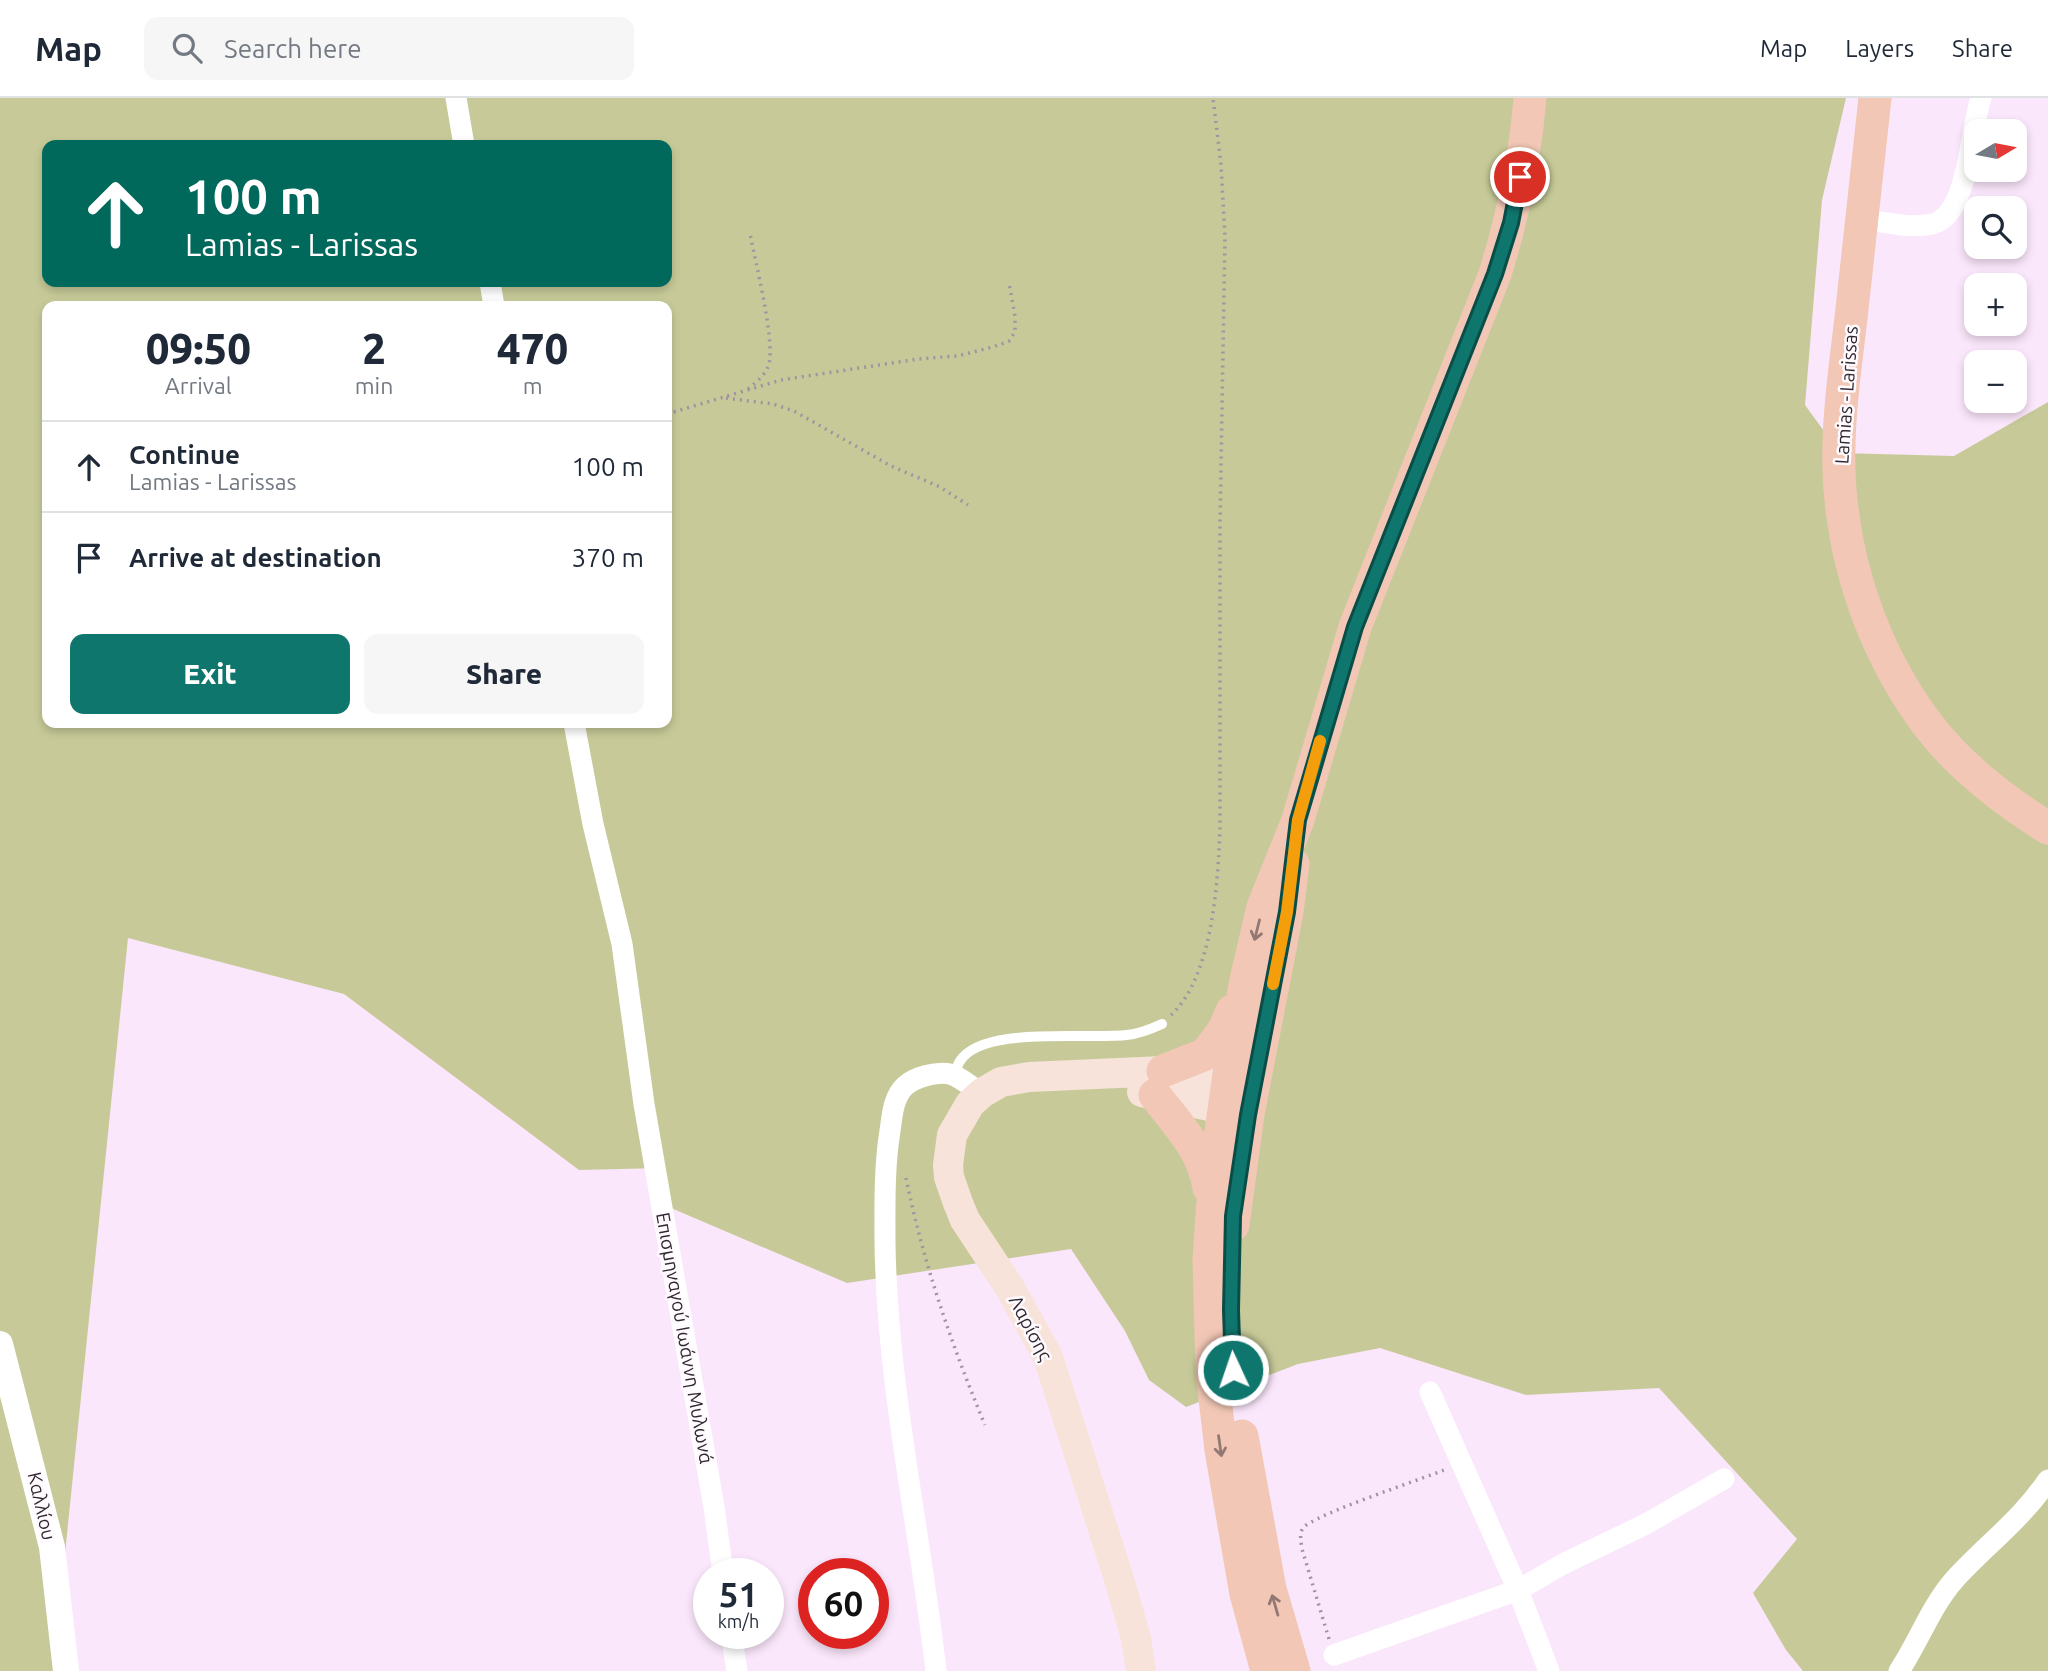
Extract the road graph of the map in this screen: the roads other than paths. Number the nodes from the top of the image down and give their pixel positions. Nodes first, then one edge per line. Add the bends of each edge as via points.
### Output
1 (456, 98) edge
2 (1530, 98) edge
3 (1875, 98) edge
4 (1981, 98) edge
5 (463, 140) edge
6 (1862, 219) junction
7 (575, 728) edge
8 (1298, 820) junction
9 (2048, 828) edge
10 (1246, 980) junction
11 (1162, 1024) road end
12 (955, 1076) junction
13 (1159, 1083) junction
14 (982, 1093) junction
15 (1238, 1101) junction
16 (1212, 1214) junction
17 (0, 1344) edge
18 (1430, 1392) dead end
19 (1724, 1479) dead end
20 (2048, 1480) edge
21 (721, 1558) edge
22 (1518, 1590) junction
23 (734, 1649) edge
24 (1334, 1655) road end
25 (66, 1671) edge
26 (737, 1671) edge
27 (936, 1671) edge
28 (1141, 1671) edge
29 (1267, 1671) edge
30 (1294, 1671) edge
31 (1549, 1671) edge
32 (1899, 1671) edge

1 - 5 street
2 - 8 main road via 1518,189 1495,274 1355,627
3 - 6 main road, Lamias - Larissas
4 - 6 street via 1964,183 1946,218 1918,226
6 - 9 main road, Lamias - Larissas via 1839,433 1840,499 1850,563 1869,620 1928,725 2010,804
7 - 21 street, Επισμηναγού Ιωάννη Μυλωνά via 622,944 644,1104
8 -> 10 main road via 1263,907
8 - 15 main road via 1287,912
10 - 13 main road via 1212,1048
10 - 15 main road
11 - 12 lane via 1128,1035 1022,1037 988,1043 960,1061
12 - 14 street
12 - 27 street via 924,1077 905,1086 892,1116 885,1172 887,1324
13 - 14 main road, Λαρίσης via 1043,1075 1014,1079
13 - 15 main road, Λαρίσης
13 - 16 main road via 1199,1153 1209,1183
14 - 28 main road, Λαρίσης via 952,1135 948,1165 953,1189 965,1220 1048,1357 1119,1578
15 - 16 main road
30 -> 15 main road via 1270,1589 1233,1370
16 -> 29 main road via 1210,1343 1216,1416 1246,1594
17 - 25 street, Καλλίου via 52,1547
18 - 22 street
19 - 22 street
20 - 32 street via 2021,1516 1954,1580
22 - 24 street
22 - 31 street
23 - 26 street

